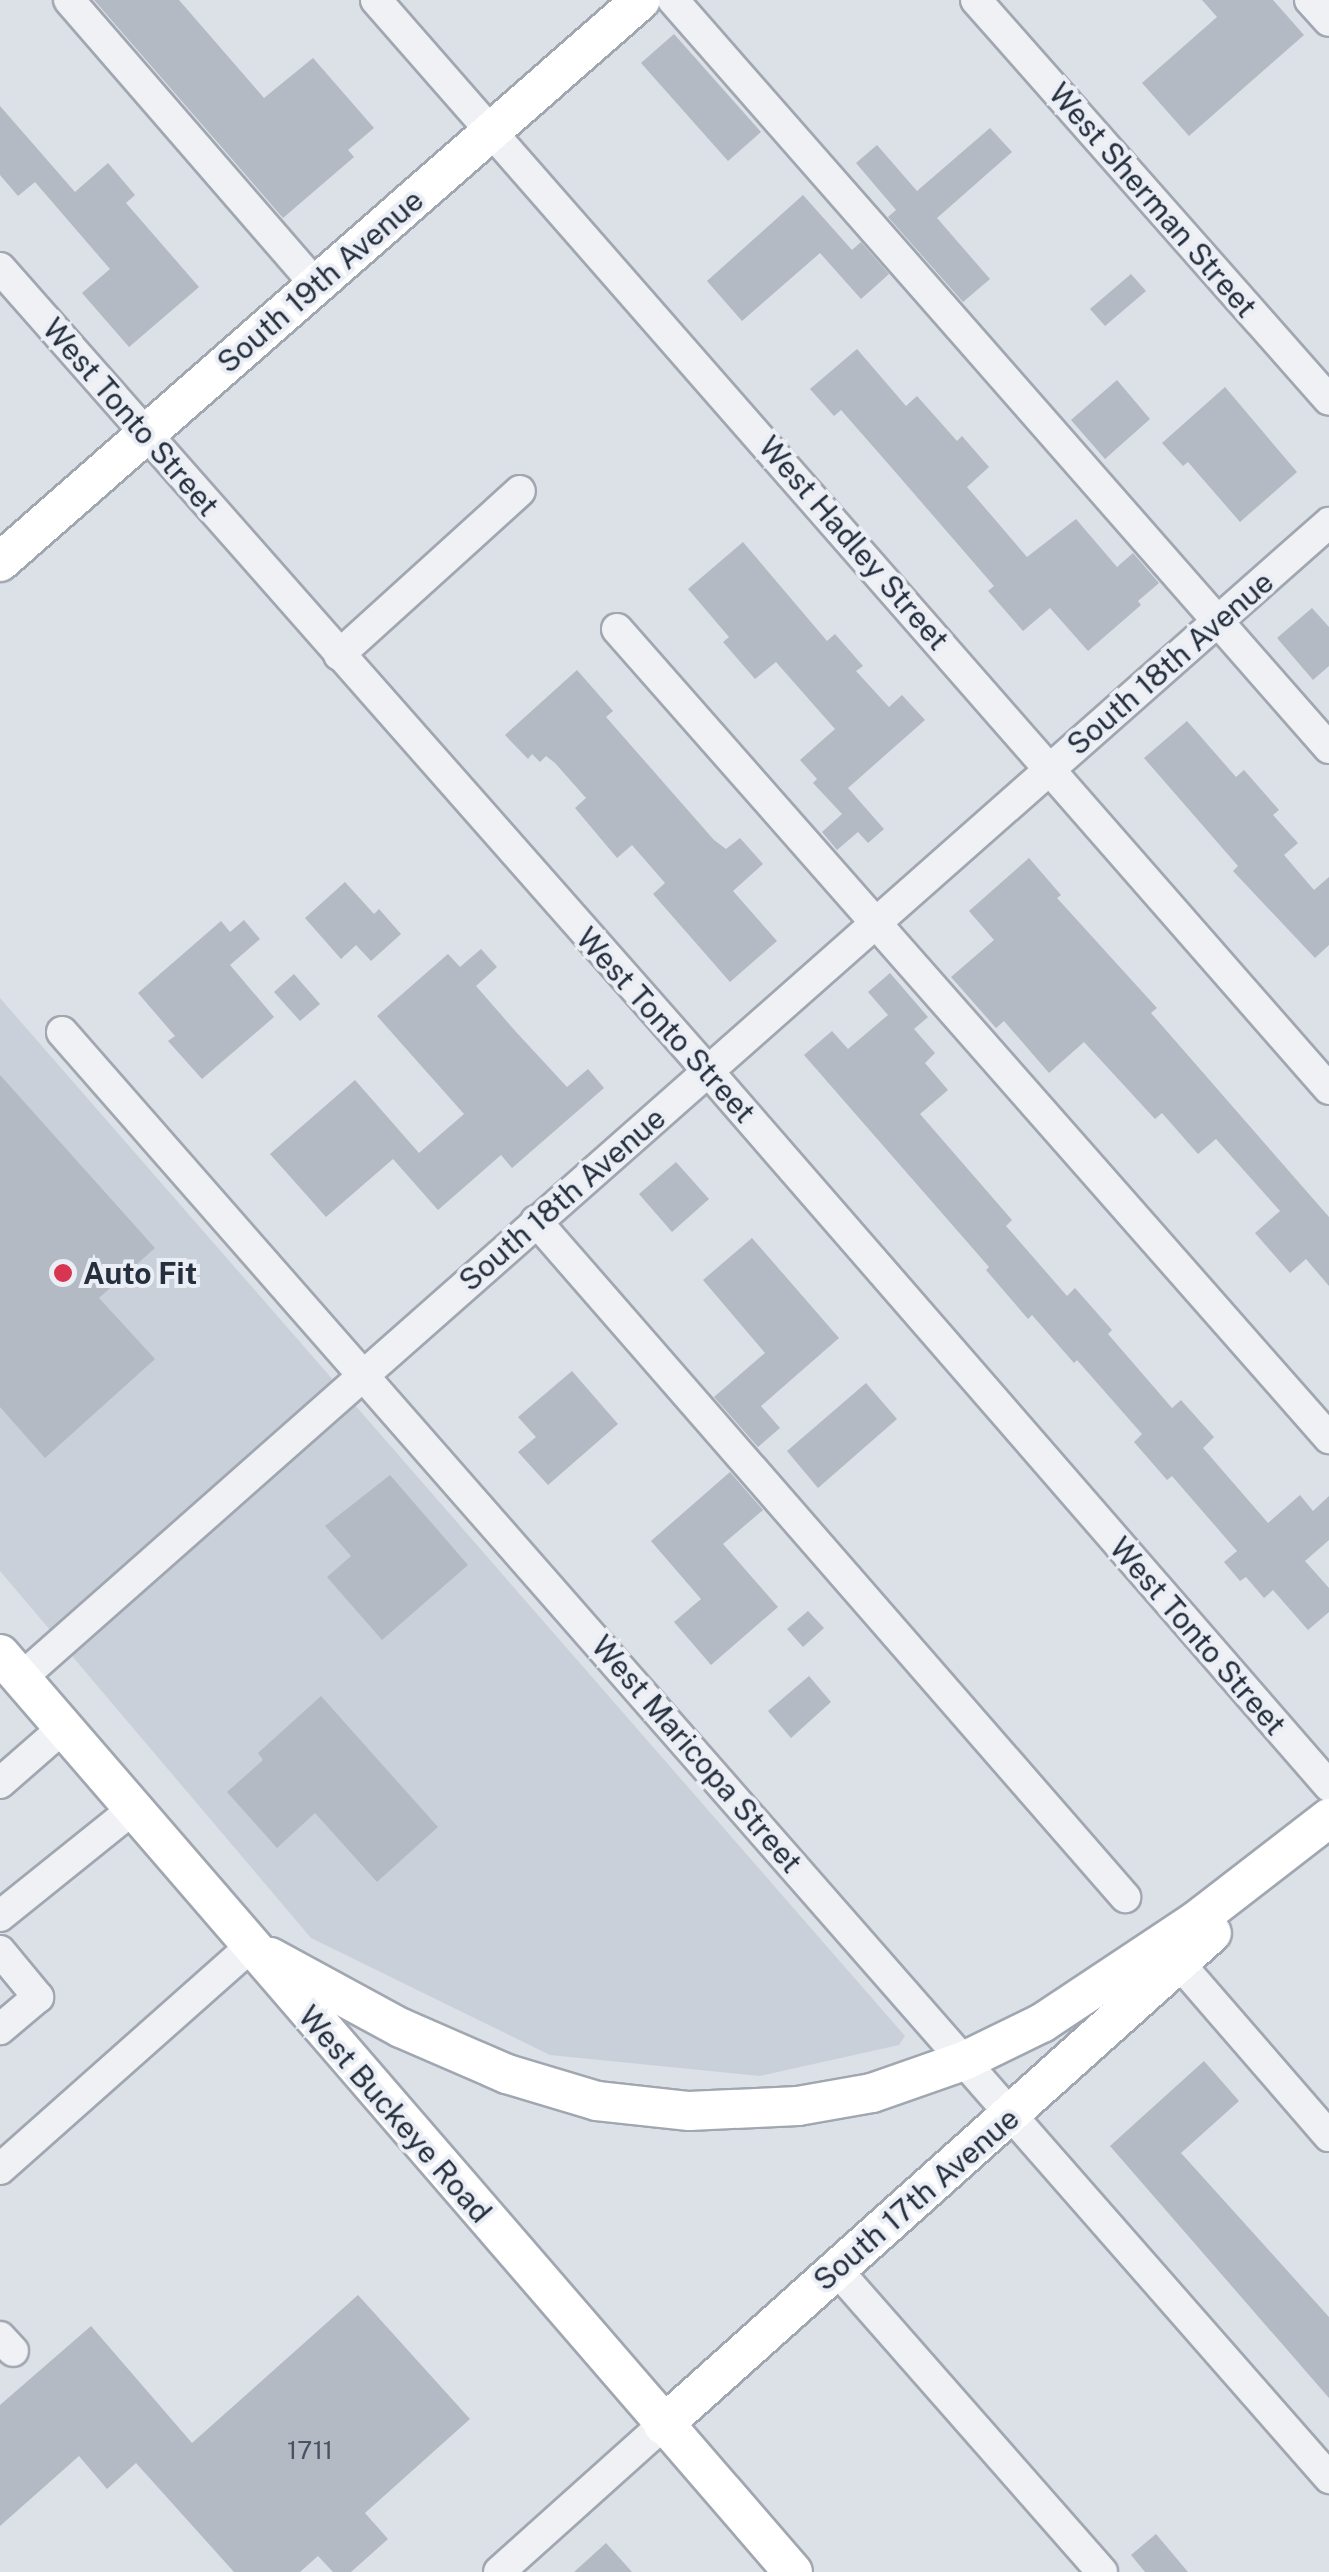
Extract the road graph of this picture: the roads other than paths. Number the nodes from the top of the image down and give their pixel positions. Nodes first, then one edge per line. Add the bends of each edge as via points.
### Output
1 (69, 0) edge
2 (376, 0) edge
3 (976, 0) edge
4 (1310, 0) edge
5 (646, 1) edge
6 (1329, 22) edge
7 (491, 131) junction
8 (0, 268) edge
9 (315, 284) junction
10 (1329, 400) edge
11 (147, 434) junction
12 (520, 491) dead end
13 (1329, 523) edge
14 (0, 562) edge
15 (1218, 621) junction
16 (617, 628) dead end
17 (339, 656) junction
18 (1329, 748) edge
19 (1052, 768) junction
20 (874, 924) junction
21 (62, 1032) dead end
22 (708, 1071) junction
23 (1329, 1089) edge
24 (536, 1221) junction
25 (362, 1373) junction
26 (1329, 1438) edge
27 (10, 1666) edge
28 (63, 1728) junction
29 (0, 1783) edge
30 (1329, 1786) edge
31 (134, 1810) junction
32 (1329, 1820) edge
33 (1126, 1897) dead end
34 (0, 1916) edge
35 (251, 1946) junction
36 (0, 1951) edge
37 (1179, 1963) junction
38 (0, 2028) edge
39 (966, 2060) junction
40 (1014, 2114) junction
41 (1329, 2136) edge
42 (0, 2169) edge
43 (836, 2269) junction
44 (663, 2425) junction
45 (1329, 2478) edge
46 (499, 2572) edge
47 (793, 2572) edge
48 (1102, 2572) edge

1 - 9 street
2 - 7 street, West Hadley Street
3 - 10 street, West Sherman Street
4 - 6 street
5 - 7 main road, South 19th Avenue
5 - 15 street
7 - 9 main road, South 19th Avenue
7 - 19 street, West Hadley Street
8 - 11 street, West Tonto Street
9 - 11 main road, South 19th Avenue
11 - 14 main road, South 19th Avenue
11 - 17 street, West Tonto Street
12 - 17 street
13 - 15 street, South 18th Avenue
15 - 18 street
15 - 19 street, South 18th Avenue
16 - 20 street
17 - 22 street, West Tonto Street
19 - 20 street, South 18th Avenue
19 - 23 street, West Hadley Street
20 - 22 street, South 18th Avenue
20 - 26 street
21 - 25 street, West Maricopa Street
22 - 24 street, South 18th Avenue
22 - 30 street, West Tonto Street
24 - 25 street, South 18th Avenue
24 - 33 street
25 - 27 street, South 18th Avenue
25 - 39 street, West Maricopa Street
27 - 28 main road, West Buckeye Road
28 - 29 street
28 - 31 main road, West Buckeye Road
31 - 34 street
31 - 35 main road, West Buckeye Road
32 - 37 main road, South 17th Avenue
32 - 39 main road via 1129,1967 1042,2023
35 - 39 main road via 401,2028 507,2074 596,2102 688,2112 798,2106 872,2093
35 - 42 street
35 - 44 main road, West Buckeye Road
36 - 38 street via 38,1997
37 - 40 main road, South 17th Avenue
37 - 41 street
39 - 40 street, West Maricopa Street
40 - 43 main road, South 17th Avenue
40 - 45 street, West Maricopa Street
43 - 44 main road, South 17th Avenue
43 - 48 street
44 - 46 street, South 17th Avenue
44 - 47 main road, West Buckeye Road

